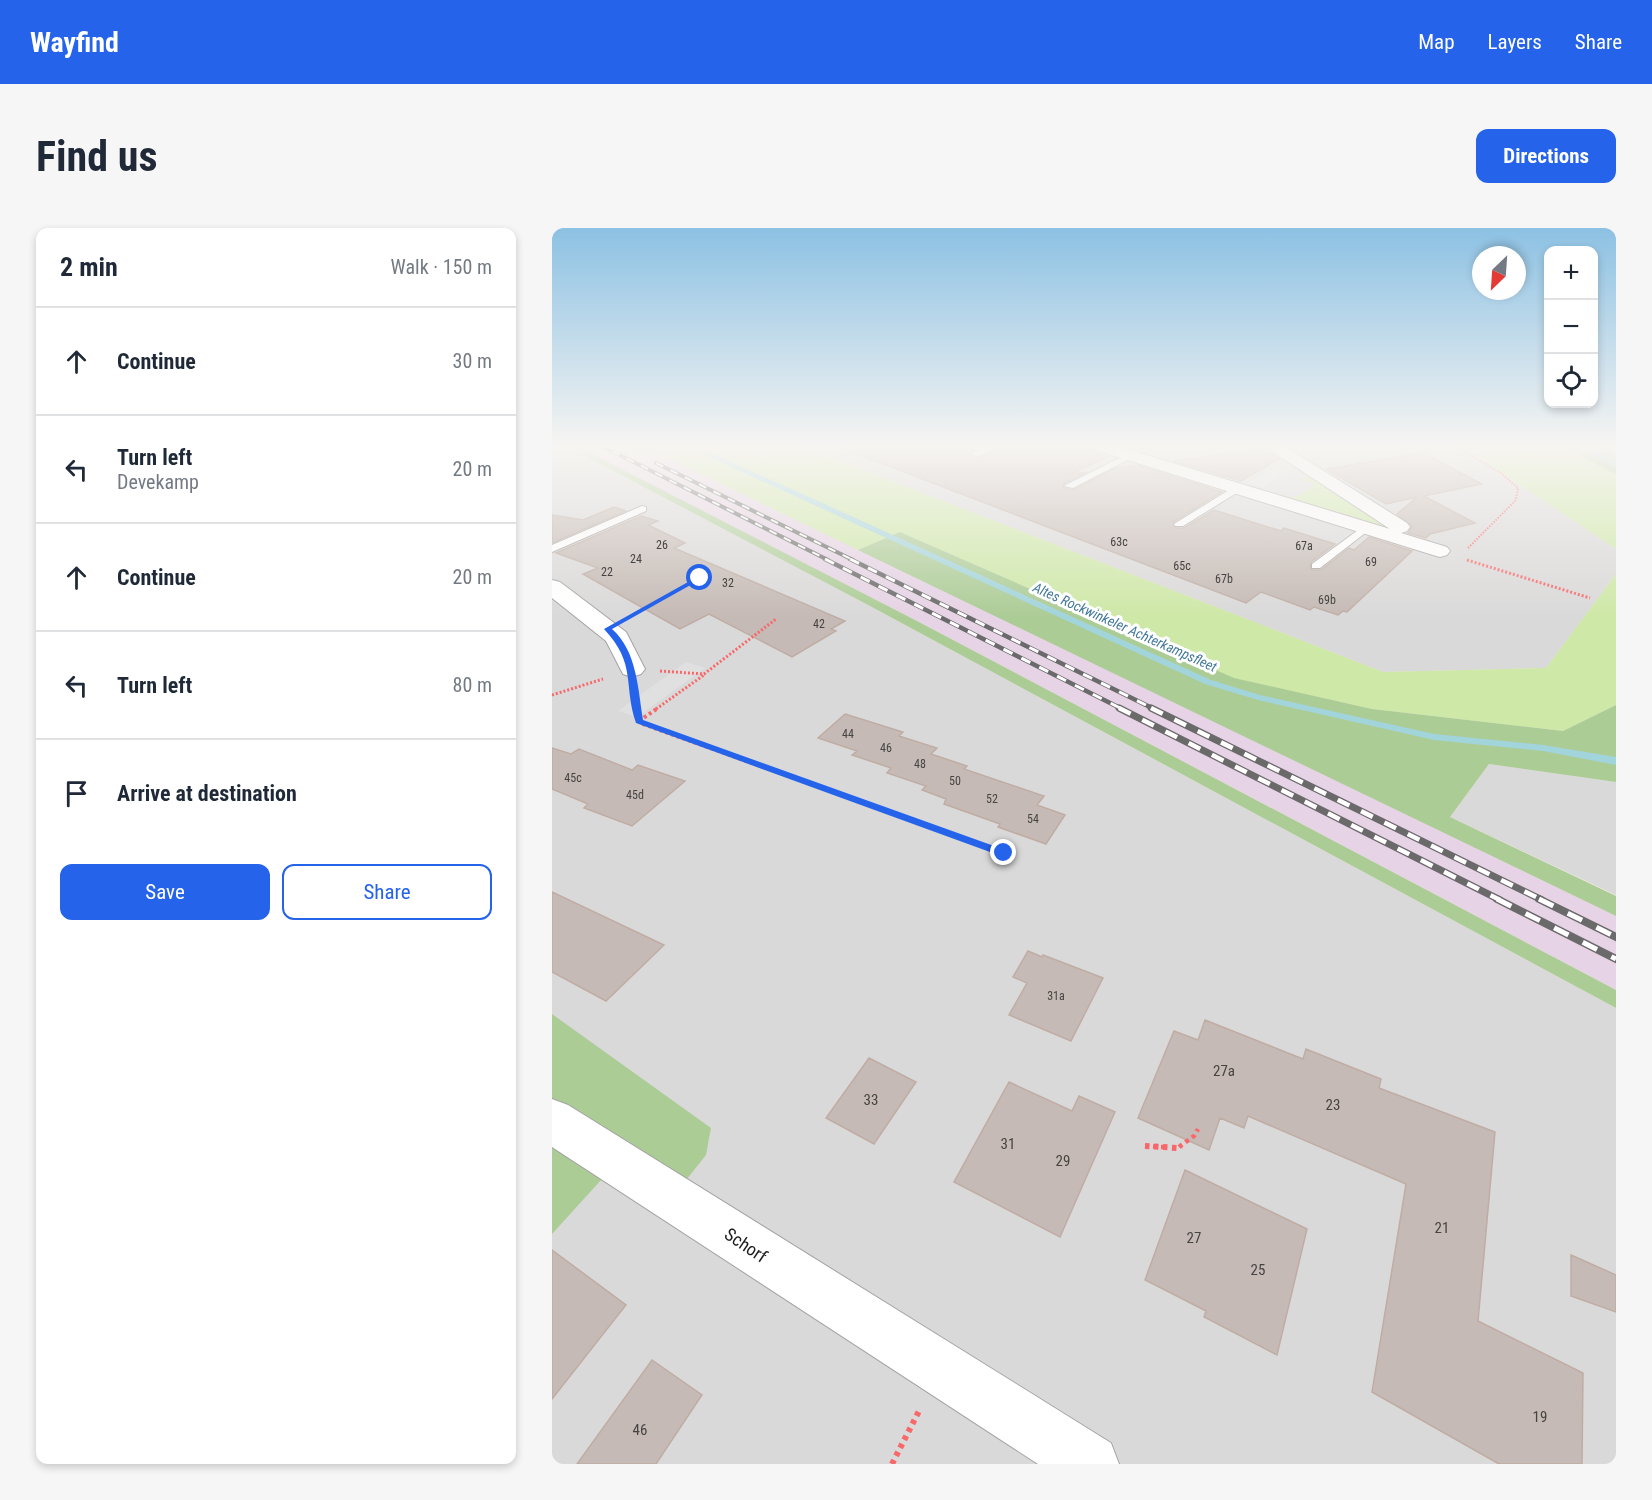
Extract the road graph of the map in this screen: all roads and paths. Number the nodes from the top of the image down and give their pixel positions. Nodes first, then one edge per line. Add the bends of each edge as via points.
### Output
1 (1217, 502) edge
2 (1279, 502) edge
3 (1359, 502) edge
4 (1514, 502) edge
5 (642, 509) dead end
6 (1179, 524) dead end
7 (1365, 528) junction
8 (552, 549) edge
9 (1467, 549) dead end
10 (1459, 557) dead end
11 (1316, 567) dead end
12 (700, 578) dead end
13 (552, 587) edge
14 (1590, 598) dead end
15 (776, 619) dead end
16 (607, 629) junction
17 (632, 669) junction
18 (704, 674) junction
19 (552, 695) edge
20 (639, 721) junction
21 (1004, 853) dead end
22 (552, 1121) edge
23 (1197, 1129) dead end
24 (1145, 1146) dead end
25 (940, 1370) junction
26 (892, 1464) edge
27 (1090, 1464) edge

1 - 6 lane
2 - 7 street
3 - 7 street via 1440,551
4 - 9 path
5 - 8 lane
7 - 11 lane
10 - 14 path
12 - 16 path
13 - 16 street
15 - 18 path
16 - 17 street via 617,638
17 - 18 path
17 - 19 path
17 - 20 path
18 - 20 path
20 - 21 path
22 - 25 street, Schorf
23 - 24 path via 1178,1148
25 - 26 path
25 - 27 street, Schorf

